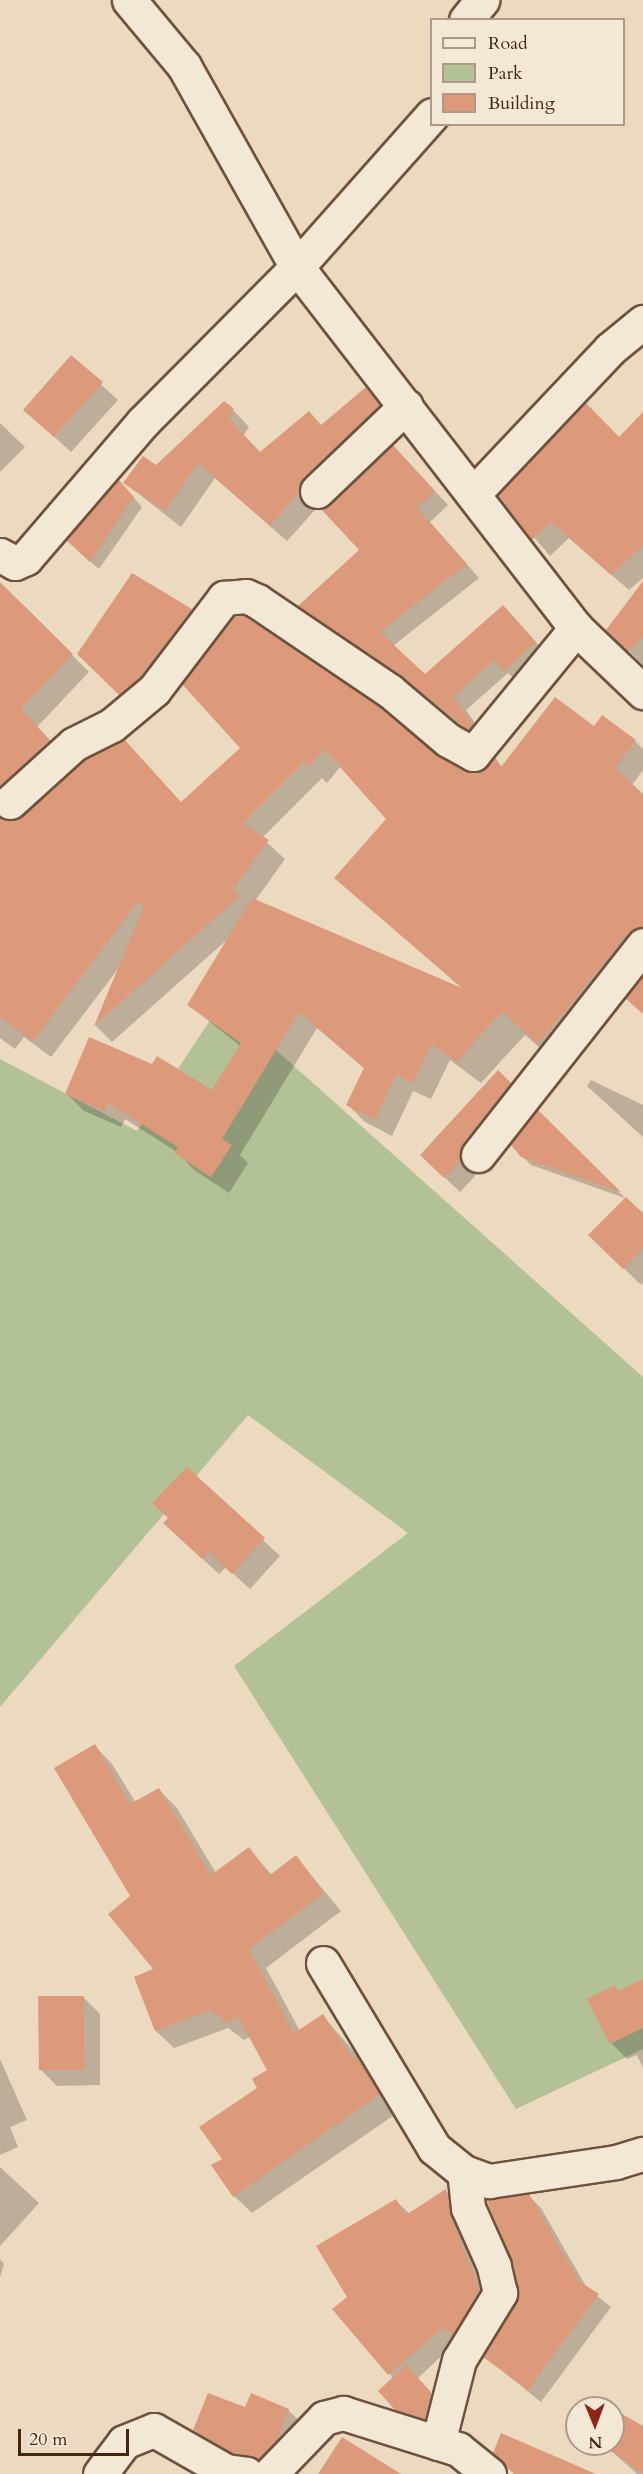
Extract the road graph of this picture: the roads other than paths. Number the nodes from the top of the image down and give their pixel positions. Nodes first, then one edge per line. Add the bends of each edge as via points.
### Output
1 (129, 0) edge
2 (482, 0) edge
3 (468, 18) edge
4 (430, 117) edge
5 (297, 267) junction
6 (643, 322) edge
7 (406, 406) junction
8 (317, 491) dead end
9 (474, 492) junction
10 (0, 555) edge
11 (576, 628) junction
12 (643, 692) edge
13 (10, 802) dead end
14 (643, 945) edge
15 (478, 1155) dead end
16 (323, 1963) dead end
17 (643, 2154) edge
18 (464, 2172) junction
19 (438, 2443) junction
20 (281, 2471) edge
21 (100, 2474) edge
22 (247, 2474) edge
23 (489, 2474) edge

1 - 5 street via 184,66
2 - 3 street
4 - 5 street
5 - 7 street
5 - 10 street via 143,422 26,558 15,563
6 - 9 street via 610,349
7 - 8 street
7 - 9 street
9 - 11 street
11 - 12 street
11 - 13 street via 473,754 448,740 390,691 256,601 246,596 224,598 154,690 112,725 74,744
14 - 15 street
16 - 18 street via 434,2148
17 - 18 street via 616,2162 489,2181
18 - 19 street via 468,2208 494,2266 500,2293 459,2360
19 - 20 street via 343,2413 324,2418
19 - 23 street via 458,2449
21 - 22 street via 124,2442 154,2430 226,2471

